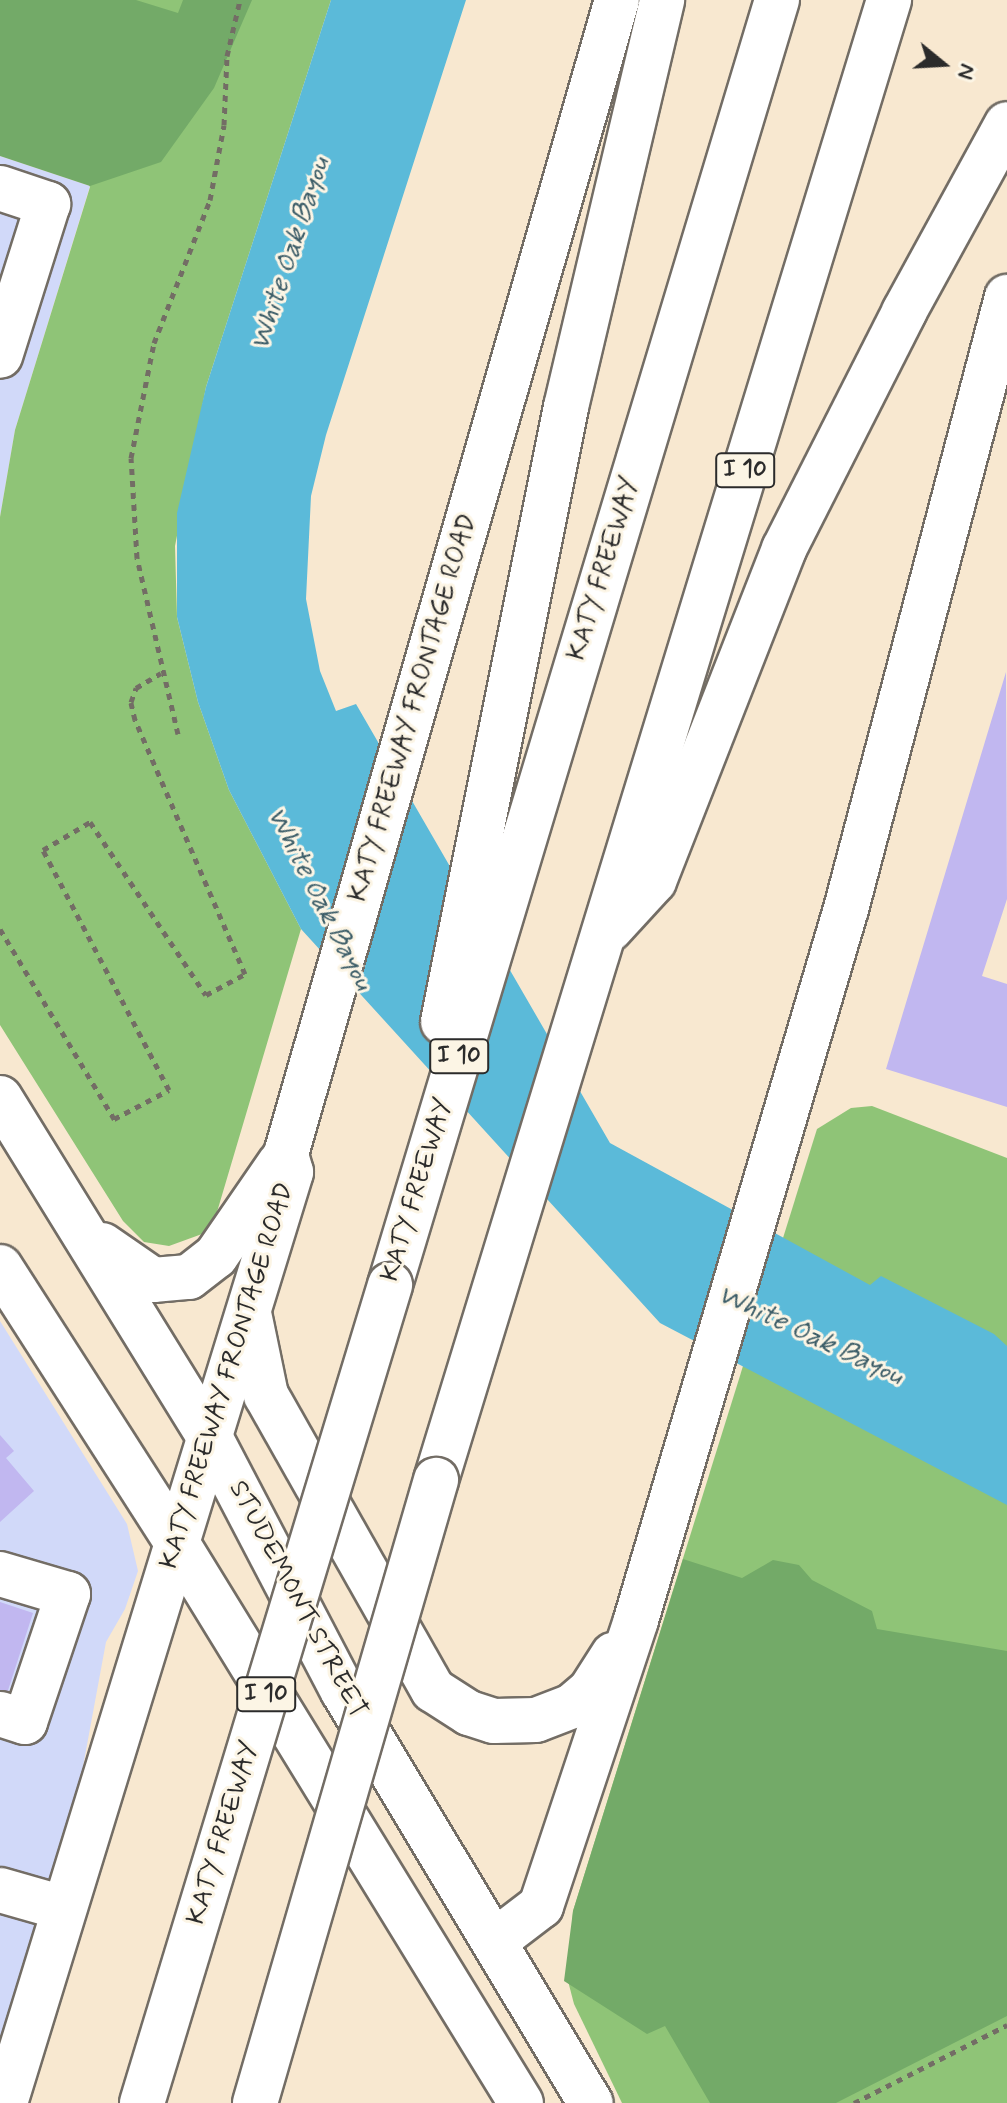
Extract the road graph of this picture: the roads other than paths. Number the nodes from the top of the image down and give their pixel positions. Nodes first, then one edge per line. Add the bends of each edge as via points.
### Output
1 (617, 0) edge
2 (662, 0) edge
3 (777, 0) edge
4 (889, 0) edge
5 (1007, 124) edge
6 (0, 188) edge
7 (1007, 297) edge
8 (0, 356) edge
9 (600, 940) junction
10 (0, 1098) edge
11 (286, 1154) junction
12 (83, 1228) junction
13 (0, 1267) edge
14 (390, 1285) junction
15 (249, 1311) junction
16 (211, 1439) junction
17 (177, 1543) junction
18 (0, 1574) edge
19 (636, 1620) junction
20 (0, 1714) edge
21 (0, 1890) edge
22 (63, 1908) junction
23 (406, 1923) junction
24 (495, 1941) junction
25 (5, 2103) edge
26 (142, 2103) edge
27 (255, 2103) edge
28 (521, 2103) edge
29 (591, 2103) edge

1 - 11 main road, KATY FREEWAY FRONTAGE ROAD
2 - 14 main road via 566,407
3 - 14 main road, KATY FREEWAY / I 10
4 - 9 main road, I 10
5 - 9 main road via 784,549 654,881
6 - 8 main road via 48,204
7 - 19 main road via 846,909
9 - 27 main road, I 10, bridge via 478,1337
10 - 12 main road, STUDEMONT STREET
11 - 12 main road via 216,1256 189,1277 163,1282 136,1273
11 - 15 main road, KATY FREEWAY FRONTAGE ROAD via 291,1172
12 - 16 main road, STUDEMONT STREET
13 - 17 main road
14 - 26 main road, KATY FREEWAY / I 10, bridge
15 - 16 main road, KATY FREEWAY FRONTAGE ROAD
15 - 19 main road via 266,1395 433,1690 469,1713 494,1721 521,1723 555,1716 590,1691
16 - 17 main road, KATY FREEWAY FRONTAGE ROAD
16 - 24 main road, STUDEMONT STREET via 343,1691
17 - 22 main road, KATY FREEWAY FRONTAGE ROAD
17 - 23 main road
18 - 20 main road via 68,1594 25,1722
19 - 24 main road via 541,1906
21 - 22 main road
22 - 25 main road, KATY FREEWAY FRONTAGE ROAD
23 - 24 main road
23 - 28 main road
24 - 29 main road, STUDEMONT STREET

